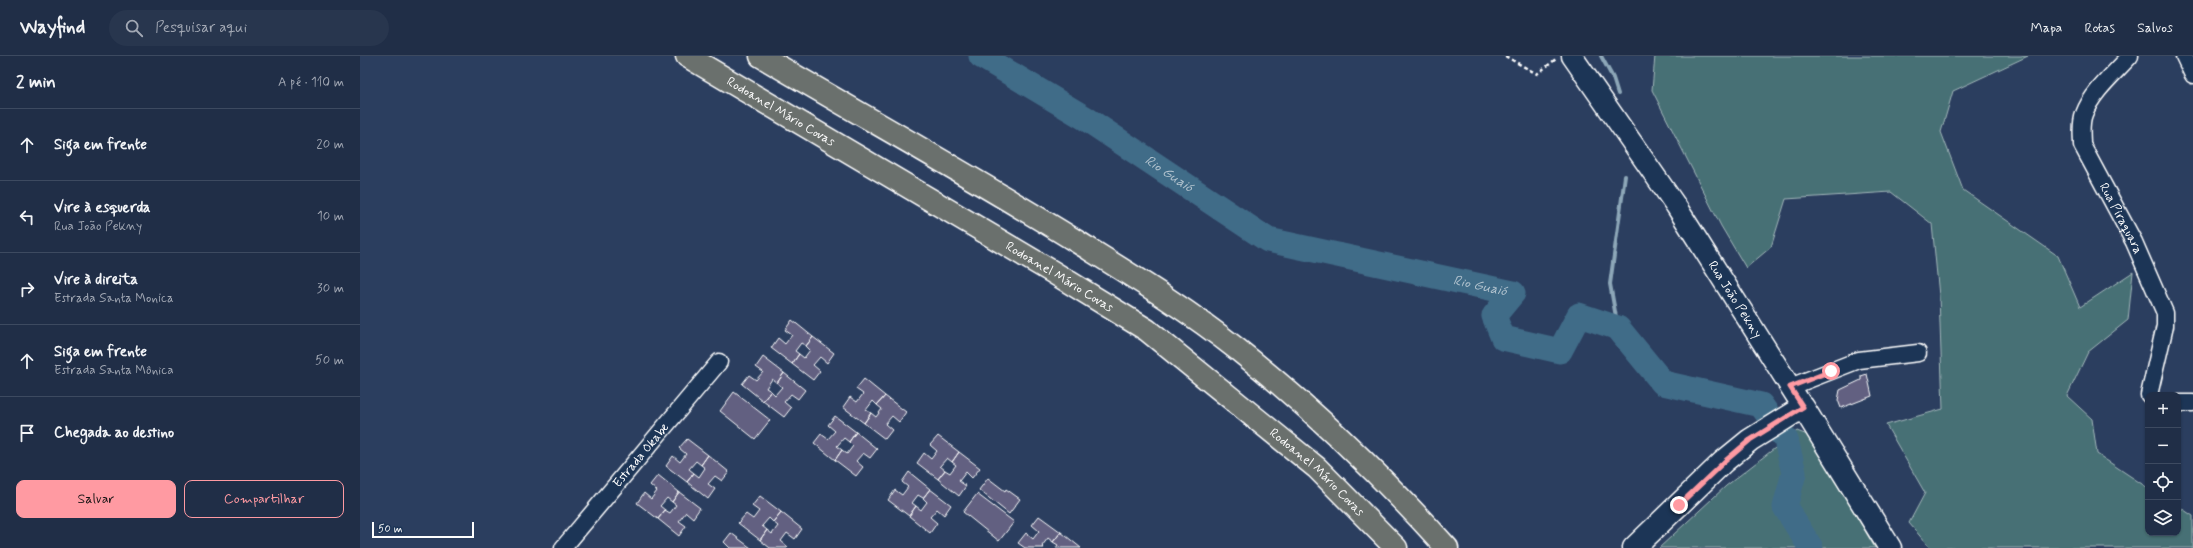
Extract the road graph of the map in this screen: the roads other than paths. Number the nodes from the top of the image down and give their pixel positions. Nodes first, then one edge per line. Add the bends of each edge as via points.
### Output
1 (686, 56) edge
2 (761, 56) edge
3 (1572, 56) edge
4 (2130, 56) edge
5 (2184, 56) edge
6 (2193, 75) edge
7 (1918, 353) dead end
8 (719, 362) dead end
9 (1790, 387) junction
10 (2150, 392) edge
11 (2181, 403) edge
12 (2193, 403) edge
13 (1797, 411) junction
14 (563, 548) edge
15 (1396, 548) edge
16 (1447, 548) edge
17 (1634, 548) edge
18 (1890, 548) edge

1 - 15 highway, Rodoanel Mário Covas via 1147,330 1317,468
2 - 16 highway via 1028,211 1138,280 1236,348 1346,443 1408,504
3 - 9 street, Rua João Pekny via 1676,206
4 - 10 street, Rua Piraquara via 2092,100 2084,114 2081,127 2082,145 2134,242 2165,312 2165,326
5 - 6 street
7 - 9 street via 1859,360
8 - 14 street, Estrada Okabe
9 - 13 street, Rua João Pekny
11 - 12 street
13 - 17 main road via 1750,440
13 - 18 main road, Rua João Pekny

